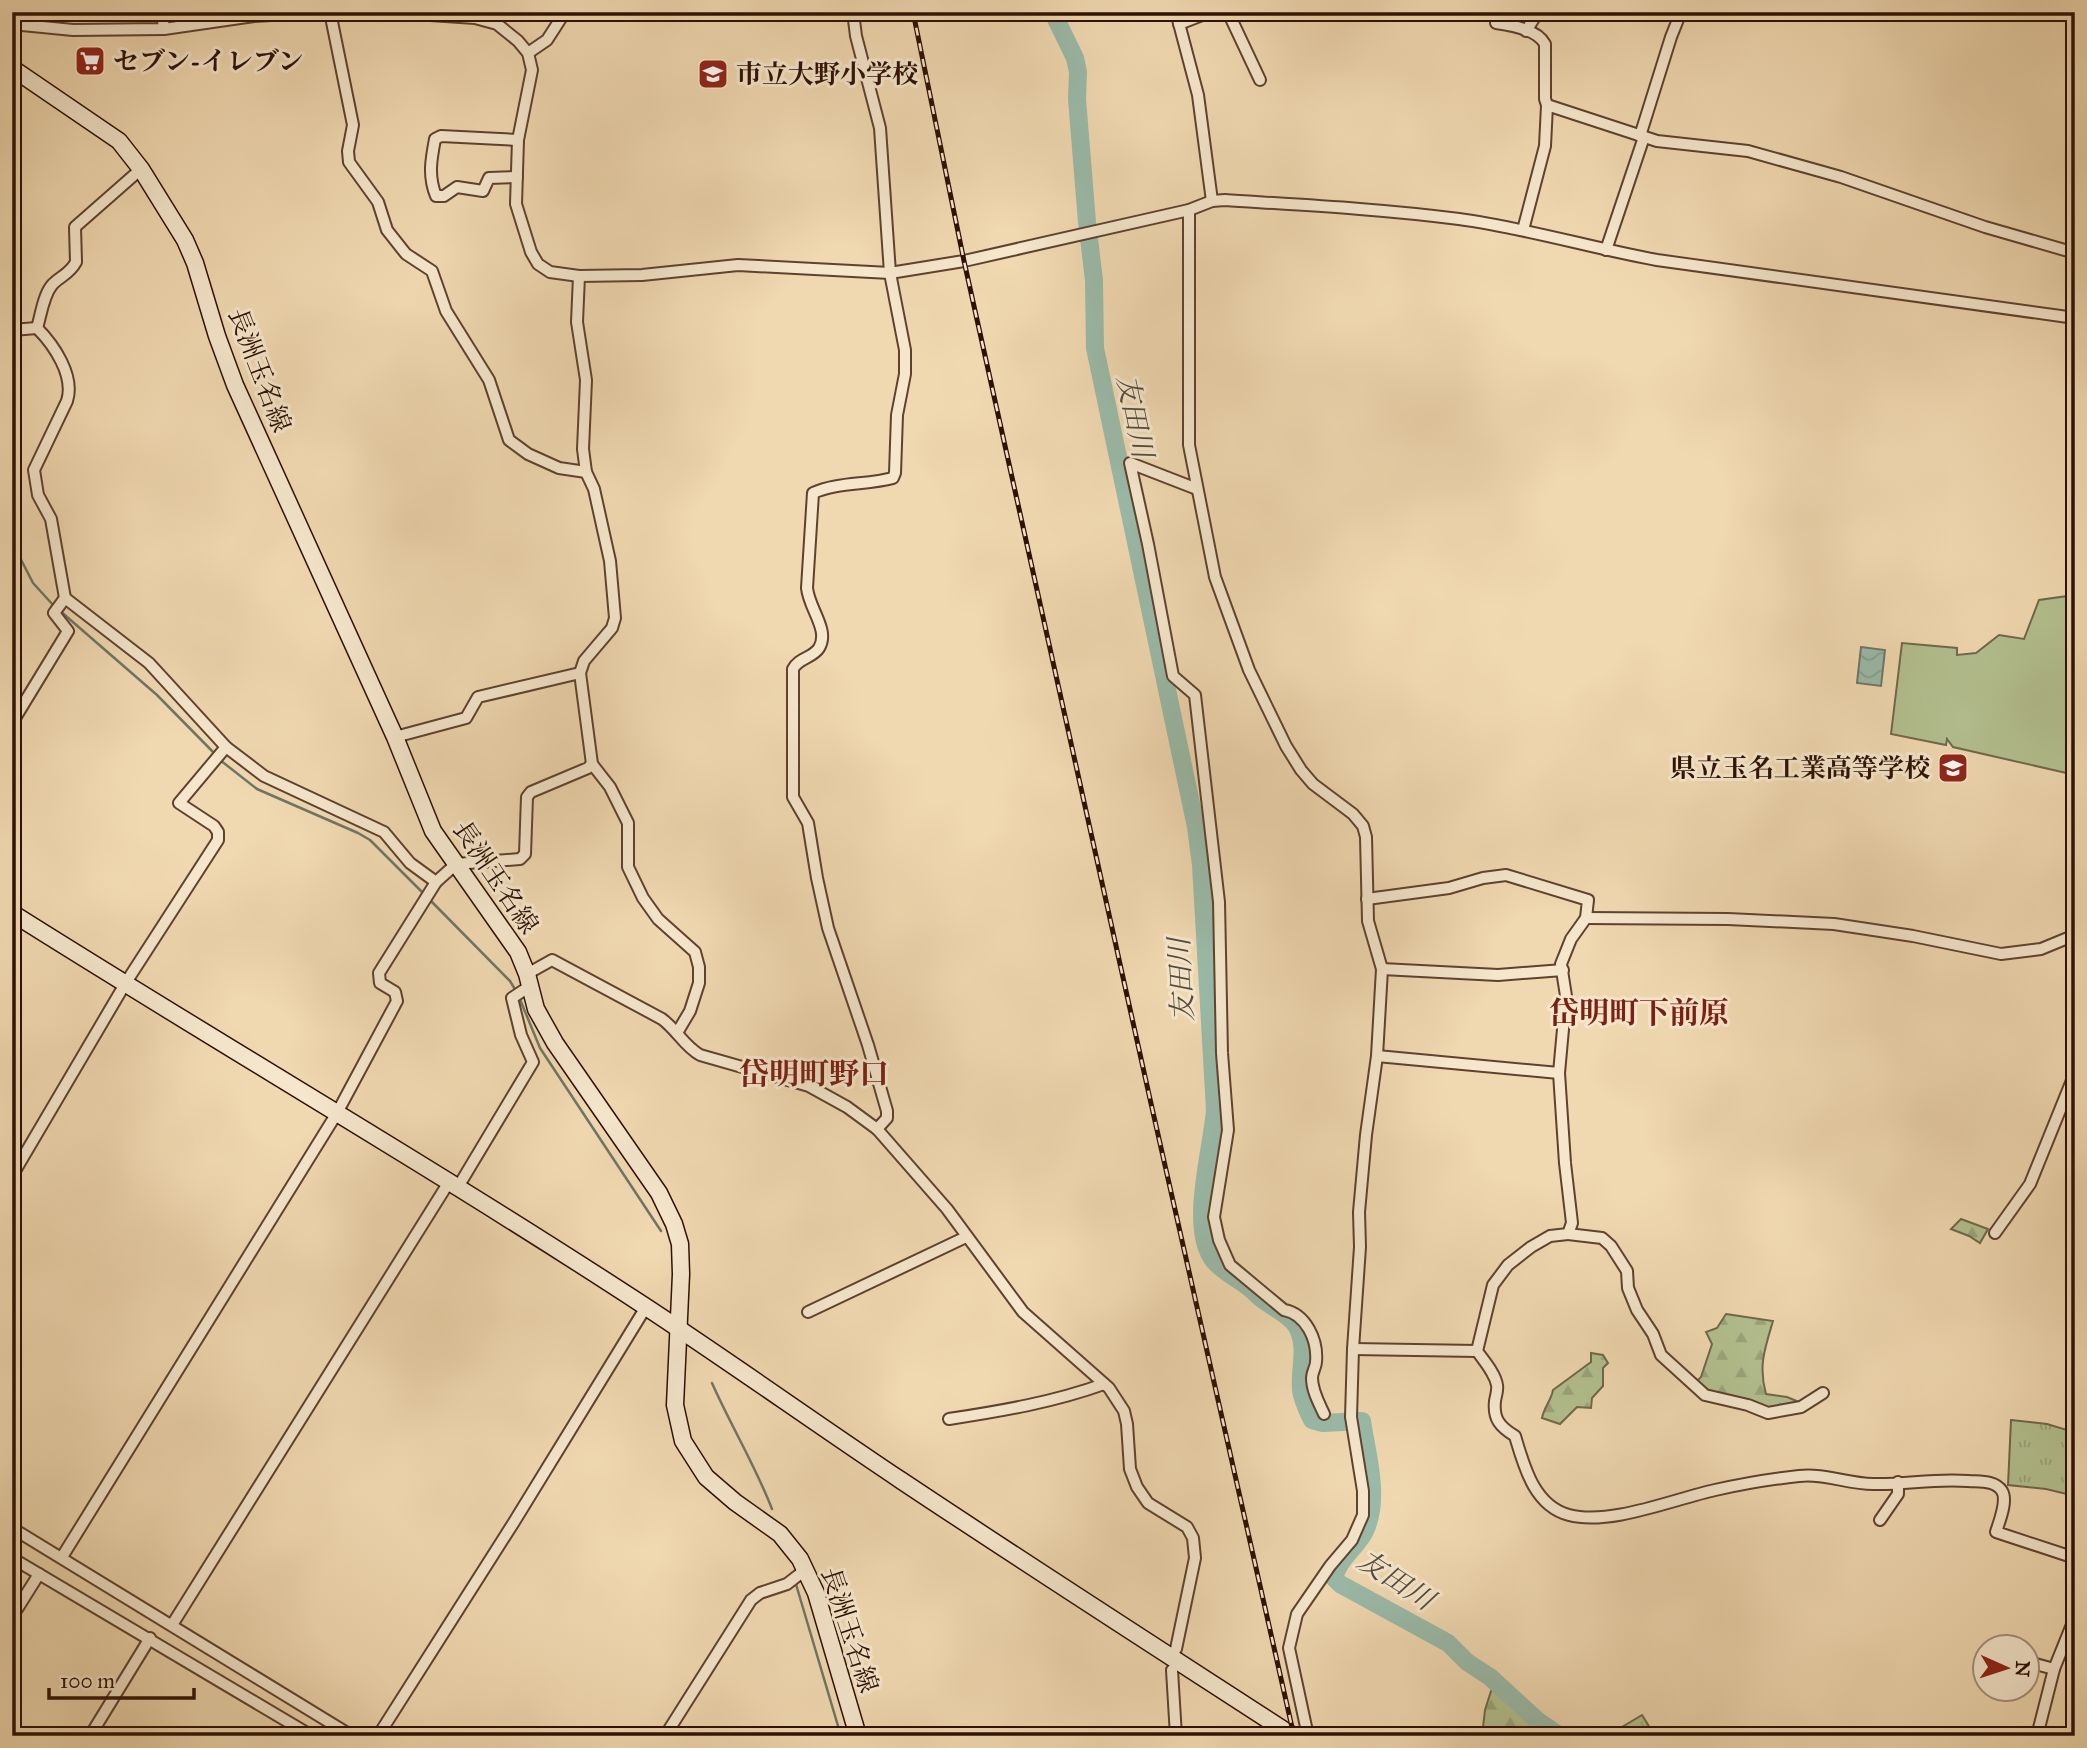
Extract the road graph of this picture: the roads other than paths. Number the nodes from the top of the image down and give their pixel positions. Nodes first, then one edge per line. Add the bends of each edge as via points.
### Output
1 (162, 12) edge
2 (324, 12) edge
3 (330, 12) edge
4 (385, 12) edge
5 (565, 12) edge
6 (853, 12) edge
7 (1176, 12) edge
8 (1210, 12) edge
9 (1228, 12) edge
10 (1538, 12) edge
11 (1681, 12) edge
12 (12, 23) edge
13 (1496, 23) dead end
14 (1179, 24) junction
15 (164, 29) junction
16 (1526, 31) junction
17 (528, 53) junction
18 (12, 68) edge
19 (1260, 80) dead end
20 (1547, 105) junction
21 (1642, 136) junction
22 (519, 140) junction
23 (141, 169) junction
24 (517, 177) junction
25 (1212, 201) junction
26 (1189, 210) junction
27 (1523, 230) junction
28 (1606, 250) junction
29 (2075, 253) edge
30 (890, 273) junction
31 (579, 276) junction
32 (2075, 318) edge
33 (37, 328) junction
34 (12, 330) edge
35 (586, 472) junction
36 (1197, 489) junction
37 (60, 605) junction
38 (580, 673) junction
39 (12, 723) edge
40 (395, 737) junction
41 (220, 753) junction
42 (592, 764) junction
43 (456, 864) junction
44 (436, 882) junction
45 (1367, 899) junction
46 (12, 913) edge
47 (1586, 918) junction
48 (2075, 935) edge
49 (1382, 969) junction
50 (1563, 970) junction
51 (125, 985) junction
52 (523, 987) junction
53 (677, 1033) junction
54 (1377, 1056) junction
55 (1559, 1073) junction
56 (2075, 1073) edge
57 (337, 1113) junction
58 (877, 1129) junction
59 (12, 1176) edge
60 (454, 1184) junction
61 (1995, 1233) dead end
62 (1568, 1234) junction
63 (966, 1237) junction
64 (646, 1307) junction
65 (808, 1312) dead end
66 (678, 1329) junction
67 (1353, 1349) junction
68 (1477, 1351) junction
69 (1104, 1384) junction
70 (1822, 1393) dead end
71 (1324, 1414) dead end
72 (949, 1419) dead end
73 (1898, 1482) junction
74 (1880, 1520) dead end
75 (12, 1528) edge
76 (12, 1558) edge
77 (62, 1558) junction
78 (2075, 1558) edge
79 (805, 1570) junction
80 (39, 1574) junction
81 (12, 1617) edge
82 (2075, 1617) edge
83 (172, 1625) junction
84 (150, 1638) junction
85 (1176, 1649) dead end
86 (2042, 1666) edge
87 (2054, 1669) junction
88 (1172, 1670) dead end
89 (90, 1736) edge
90 (312, 1736) edge
91 (352, 1736) edge
92 (378, 1736) edge
93 (665, 1736) edge
94 (858, 1736) edge
95 (1176, 1736) edge
96 (1293, 1736) edge
97 (1308, 1736) edge
98 (2038, 1736) edge

1 - 15 street
2 - 15 street
3 - 35 street via 353,125 349,162 377,202 387,230 406,254 432,271 446,311 489,380 509,440 559,468
4 - 17 street via 475,18 497,24
5 - 17 street via 547,40
6 - 30 street via 880,128
7 - 14 street
8 - 14 street
9 - 19 street
10 - 16 street
11 - 21 street
12 - 15 street via 73,30
13 - 16 street
14 - 25 street via 1200,105
16 - 20 street via 1545,44
17 - 22 street via 532,71
18 - 23 main road, 長洲玉名線 via 119,141
20 - 21 street
20 - 27 street via 1545,146
21 - 28 street
21 - 29 street via 1676,145 1748,151
22 - 24 street
22 - 24 street via 441,136 435,139 430,167 436,196 444,197 457,187 483,191 489,177
23 - 33 street via 75,227 76,262 53,284
23 - 40 main road, 長洲玉名線 via 185,240 235,385
24 - 31 street via 516,204 538,264 550,272
25 - 26 street
25 - 27 street via 1432,216
26 - 30 street via 964,261
26 - 36 street via 1187,420
27 - 28 street
28 - 32 street
30 - 31 street via 738,265
30 - 58 street via 905,350 895,473 893,478 875,483 813,493 807,588 808,602 822,627 821,642 818,651 793,669 793,797 808,823 828,928 887,1111
31 - 35 street via 577,322 586,380
33 - 34 street
33 - 37 street via 63,365 70,391 34,470 38,495 51,519
35 - 38 street via 610,561 615,618
36 - 45 street via 1215,577 1272,719 1301,770 1363,826
36 - 71 street via 1130,463 1173,676 1195,695 1219,902 1228,1130 1214,1217 1230,1265 1284,1310 1294,1312 1312,1333 1317,1362 1312,1375 1314,1391
37 - 39 street via 68,631
37 - 41 street via 103,625 149,663
38 - 40 street via 478,697 467,718
38 - 42 street
40 - 43 main road, 長洲玉名線 via 433,831
41 - 44 street via 384,832 410,863
41 - 51 street via 179,803 214,825 218,840
42 - 43 street via 527,797 525,854 520,859
42 - 53 street via 628,822 628,867 643,898 658,919 695,952 699,983
43 - 44 street
43 - 52 main road, 長洲玉名線 via 518,952
44 - 57 street via 379,973 380,982 395,992 397,1001
45 - 47 street via 1506,876 1588,900
45 - 49 street via 1368,921
46 - 51 main road
47 - 48 street via 1834,924 2001,954 2041,949
47 - 50 street via 1571,939
49 - 50 street via 1498,975
49 - 54 street
50 - 55 street via 1566,996
51 - 57 main road
51 - 59 street
52 - 53 street via 552,960 663,1020
52 - 60 street via 512,998 533,1062
52 - 66 main road, 長洲玉名線 via 555,1043 659,1193 674,1224 680,1244
53 - 58 street via 700,1055 820,1091
54 - 55 street
54 - 67 street via 1359,1212
55 - 62 street via 1572,1223
56 - 61 street via 2030,1184
57 - 60 main road
57 - 77 street
58 - 63 street
60 - 64 main road
60 - 83 street
62 - 68 street via 1550,1236 1508,1265 1493,1285
62 - 70 street via 1602,1238 1611,1246 1627,1271 1637,1310 1661,1355 1706,1395 1768,1413 1801,1407
63 - 65 street
63 - 69 street via 1023,1312
64 - 66 main road
64 - 92 street
66 - 79 main road, 長洲玉名線 via 675,1405 682,1441 706,1477 779,1534
66 - 96 main road
67 - 68 street
67 - 97 street via 1352,1420 1363,1515 1352,1540 1297,1614 1291,1634
68 - 73 street via 1495,1377 1495,1416 1501,1428 1515,1436 1533,1487 1567,1515 1610,1516 1715,1490 1802,1476 1872,1484
69 - 72 street via 1009,1410
69 - 85 street via 1124,1411 1136,1487 1148,1503 1188,1527 1193,1538 1195,1558
73 - 74 street via 1898,1493
73 - 78 street via 1992,1482 2004,1498 1996,1532
75 - 77 street
76 - 80 street
77 - 83 street
79 - 93 street via 751,1600
79 - 94 main road, 長洲玉名線
80 - 81 street
80 - 84 street
82 - 87 street
83 - 91 street
84 - 89 street
84 - 90 street
86 - 87 street
87 - 98 street
88 - 95 street

